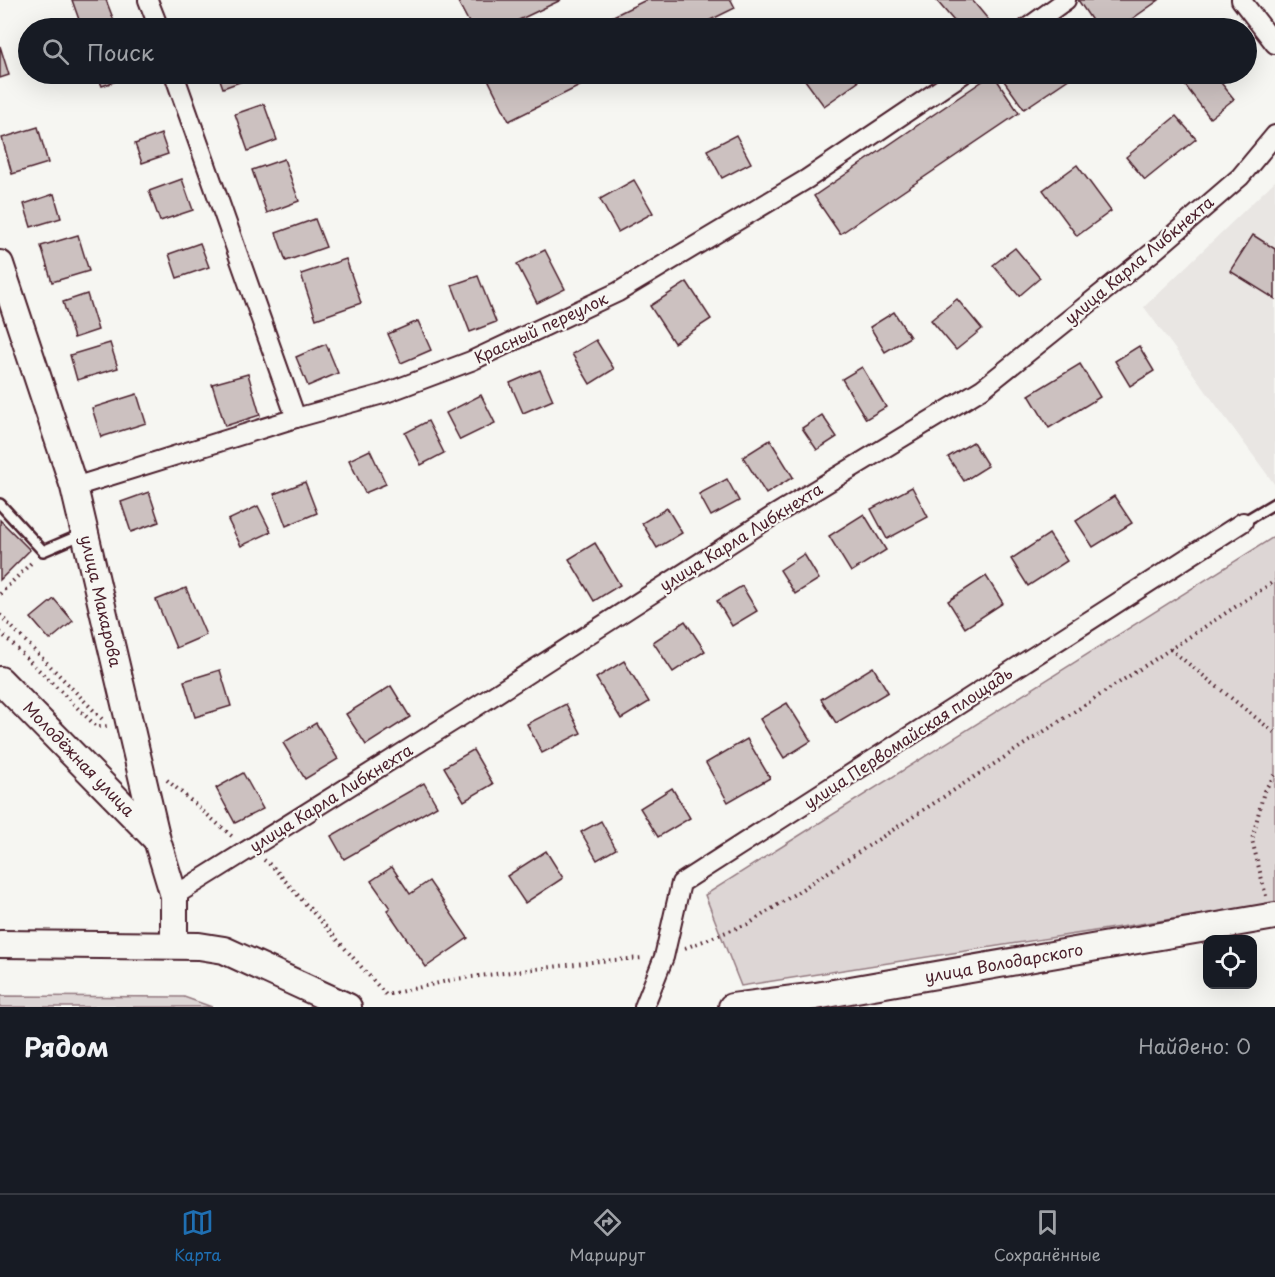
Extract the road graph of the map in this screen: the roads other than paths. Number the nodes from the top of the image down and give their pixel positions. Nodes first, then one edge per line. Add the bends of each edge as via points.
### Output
1 (148, 0) edge
2 (1066, 0) edge
3 (1241, 0) edge
4 (155, 18) edge
5 (1041, 18) edge
6 (1255, 18) edge
7 (1257, 21) edge
8 (1275, 44) edge
9 (178, 84) edge
10 (948, 84) edge
11 (1275, 135) edge
12 (0, 264) edge
13 (296, 418) junction
14 (74, 487) junction
15 (1275, 503) edge
16 (0, 504) edge
17 (1243, 522) joint
18 (85, 533) junction
19 (0, 680) edge
20 (157, 840) junction
21 (174, 896) junction
22 (1274, 916) edge
23 (0, 944) edge
24 (174, 944) junction
25 (348, 1007) edge
26 (644, 1007) edge
27 (732, 1007) edge

1 - 4 street
2 - 5 street
3 - 6 street
7 - 8 street
9 - 13 street
10 - 13 street, Красный переулок via 807,179 618,292 471,361 383,394
11 - 21 street, улица Карла Либкнехта via 1240,177 982,389 771,517
12 - 14 street, улица Макарова
13 - 14 street, Красный переулок
14 - 18 street, улица Макарова
15 - 17 lane
16 - 18 lane via 43,551
17 - 26 street, улица Первомайская площадь via 681,883 664,957
18 - 20 street, улица Макарова
19 - 20 street, Молодёжная улица
20 - 21 street, улица Макарова
21 - 24 street, улица Макарова
22 - 27 street, улица Володарского via 816,996
23 - 24 street
24 - 25 street via 224,950

